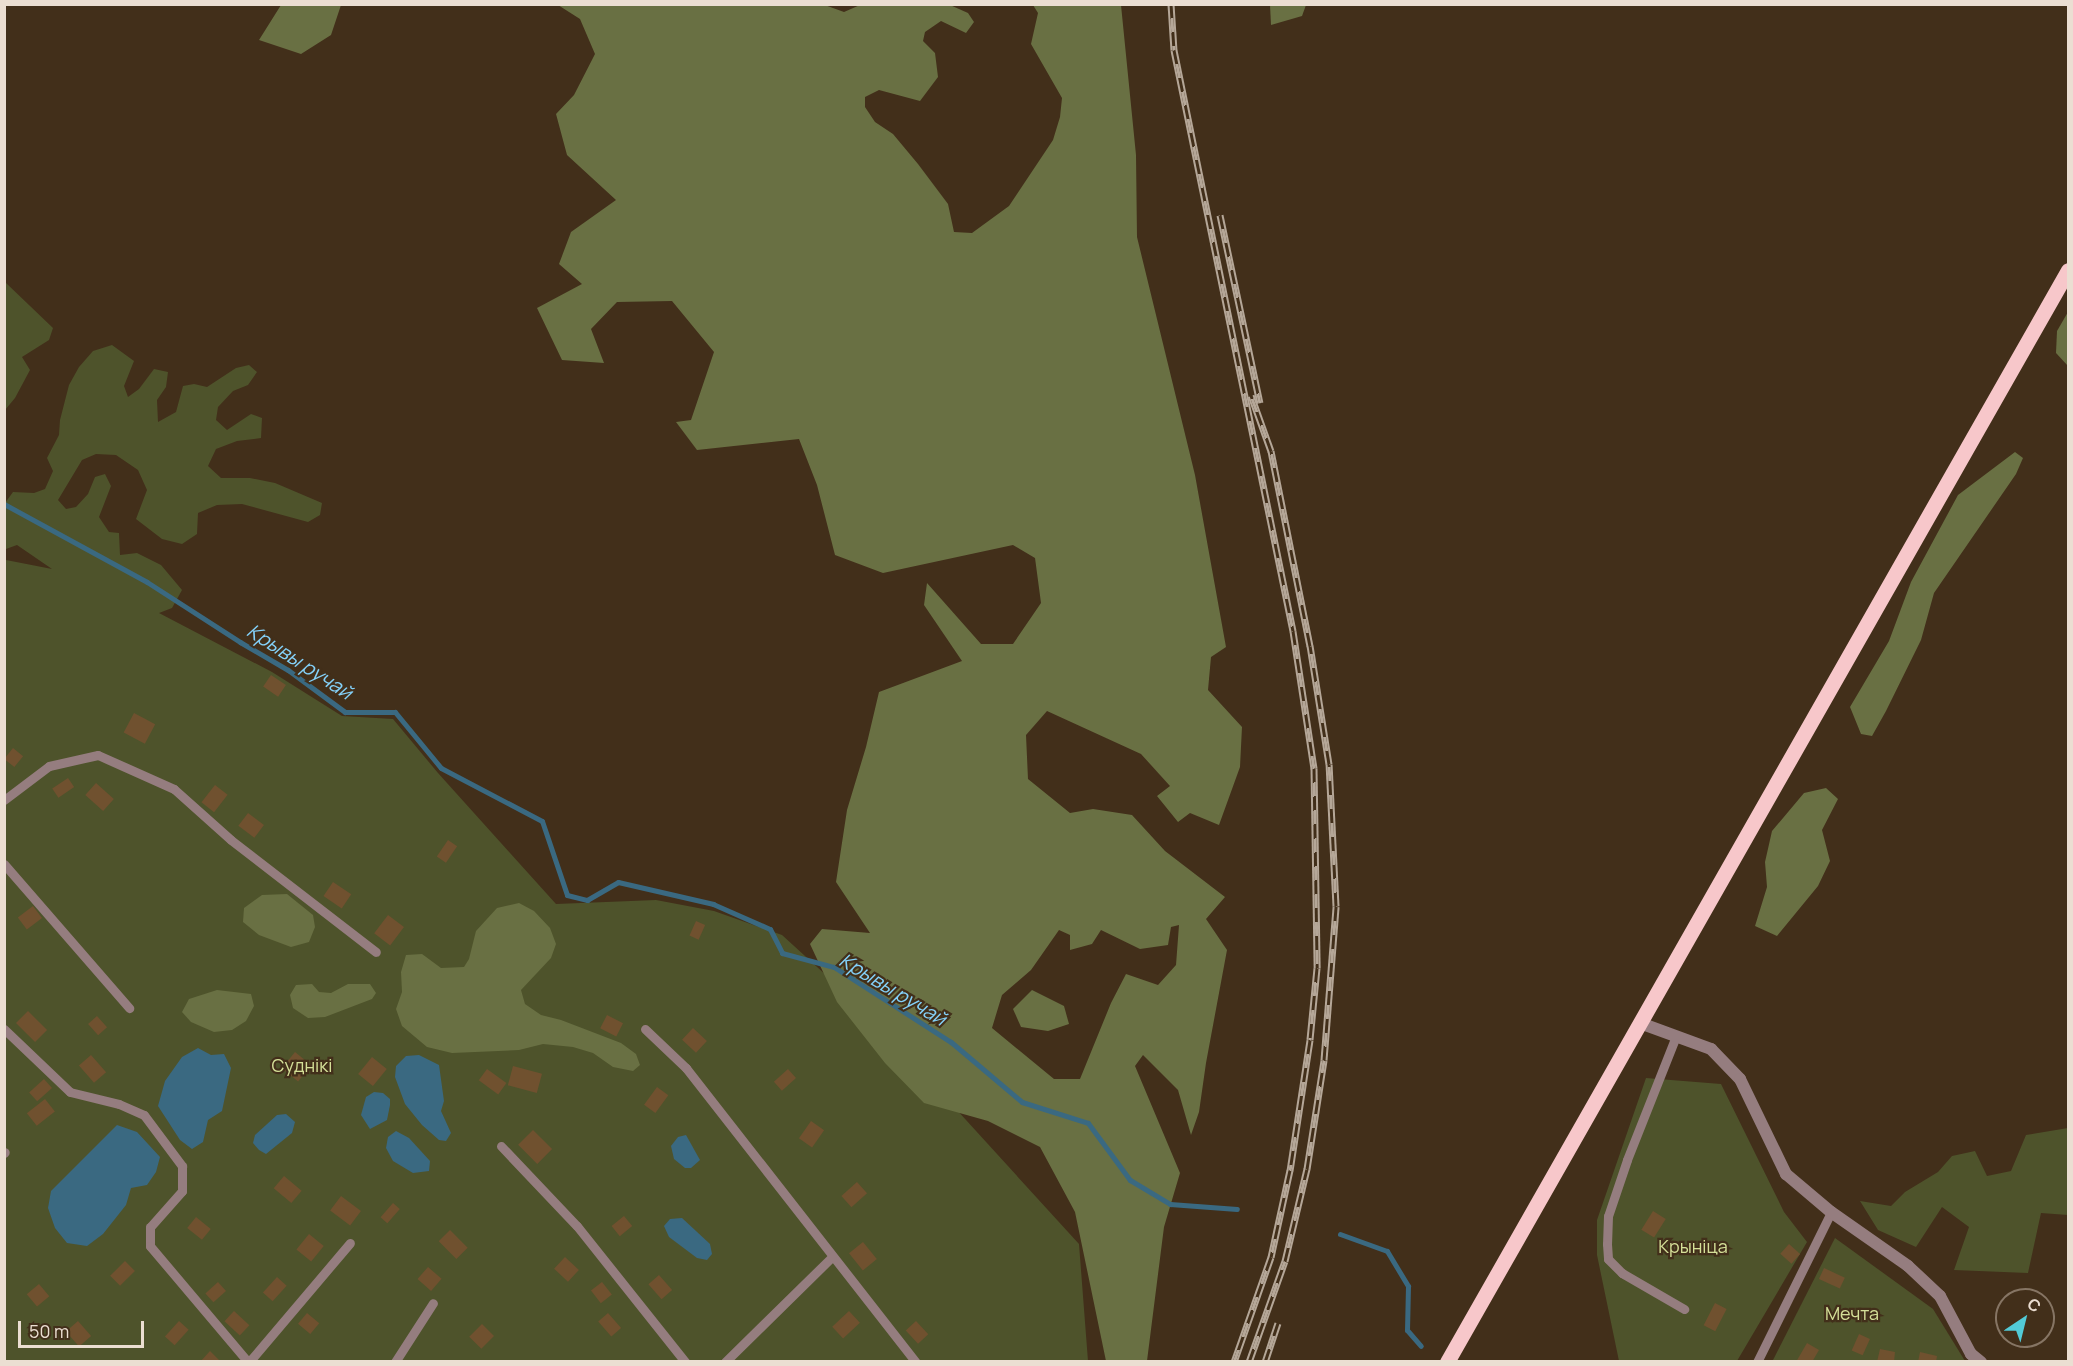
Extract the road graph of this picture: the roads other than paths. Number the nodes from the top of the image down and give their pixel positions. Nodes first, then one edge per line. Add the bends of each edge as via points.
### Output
1 (2068, 270) edge
2 (4, 800) edge
3 (4, 864) edge
4 (376, 952) dead end
5 (129, 1008) dead end
6 (1640, 1023) junction
7 (4, 1029) edge
8 (645, 1029) dead end
9 (1676, 1036) junction
10 (501, 1146) dead end
11 (1831, 1212) junction
12 (350, 1243) dead end
13 (832, 1257) junction
14 (433, 1304) dead end
15 (1684, 1309) dead end
16 (1973, 1359) edge
17 (249, 1362) edge
18 (395, 1362) edge
19 (685, 1362) edge
20 (725, 1362) edge
21 (916, 1362) edge
22 (1447, 1362) edge
23 (1758, 1362) edge

1 - 6 main road
2 - 4 lane via 49,766 98,754 174,789 231,840
3 - 5 lane
6 - 9 street
6 - 22 main road
7 - 17 lane via 70,1092 119,1104 144,1115 182,1166 182,1191 150,1227 150,1246
8 - 13 lane via 686,1068
9 - 11 street via 1711,1049 1740,1079 1786,1174
9 - 15 lane via 1608,1216 1607,1244 1608,1259 1622,1273
10 - 19 lane via 578,1226
11 - 16 street via 1908,1266 1940,1296
11 - 23 lane
12 - 17 lane
13 - 20 lane
13 - 21 lane
14 - 18 lane

